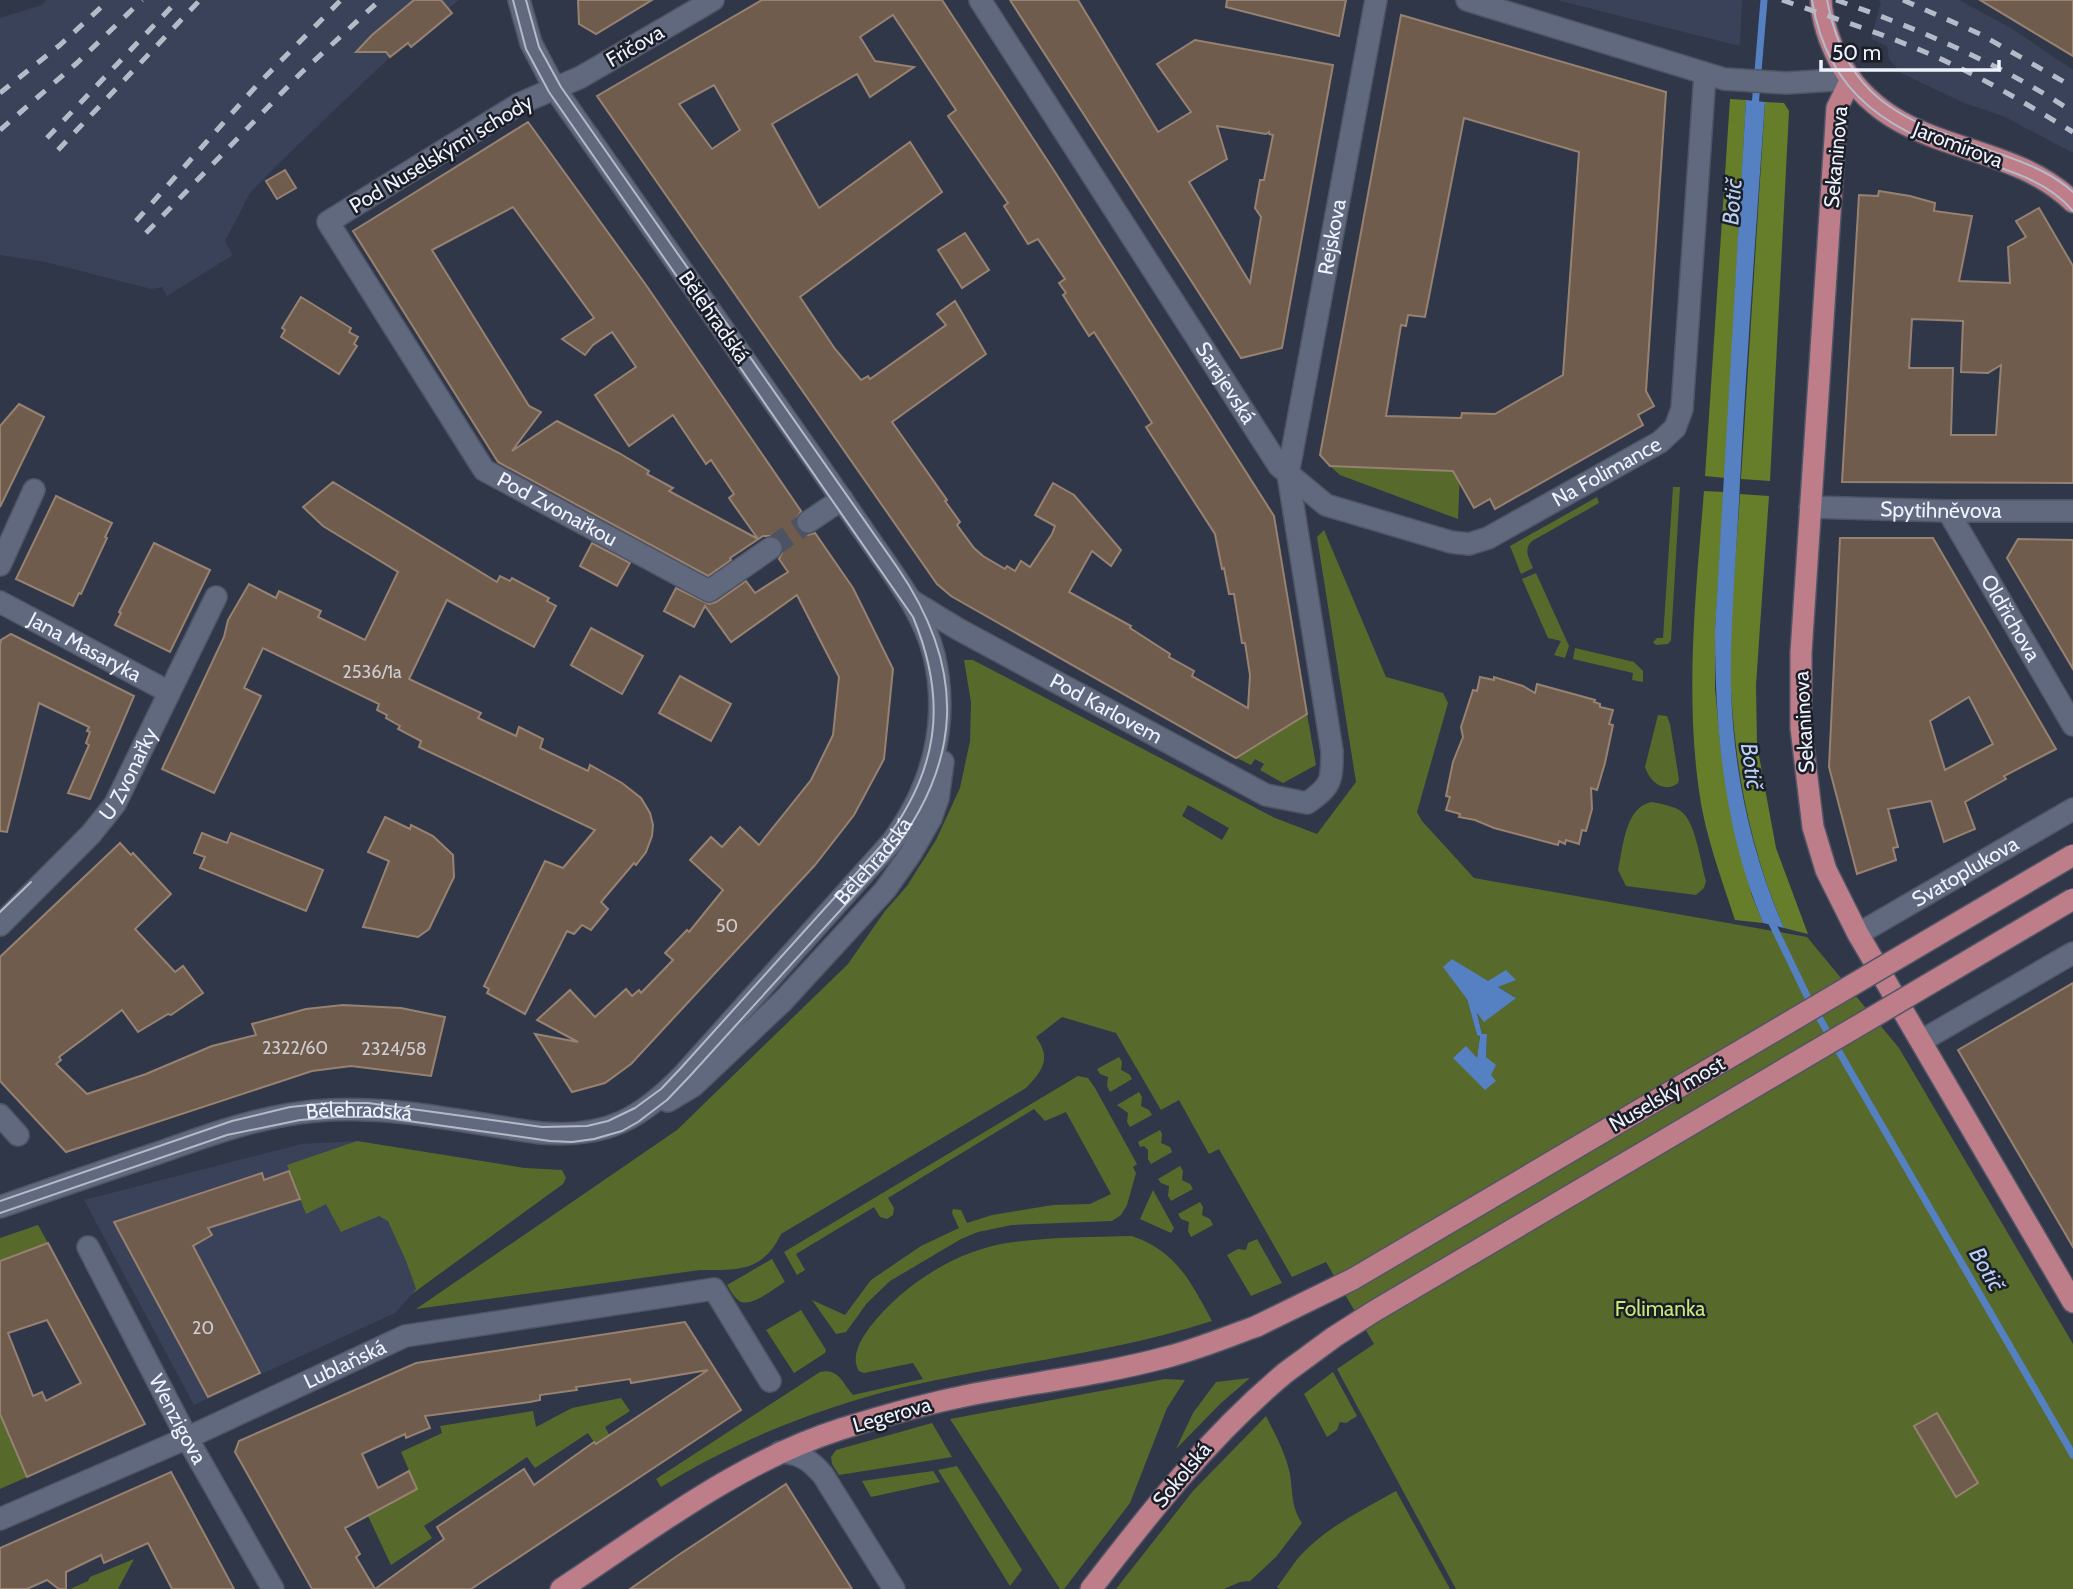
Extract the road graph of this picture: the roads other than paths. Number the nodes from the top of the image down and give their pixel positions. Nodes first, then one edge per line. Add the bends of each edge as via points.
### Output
1 (519, 0) edge
2 (713, 0) edge
3 (980, 0) edge
4 (1376, 0) edge
5 (1466, 0) edge
6 (1821, 0) edge
7 (1715, 76) junction
8 (1851, 79) junction
9 (555, 89) junction
10 (2073, 202) edge
11 (328, 222) joint
12 (1288, 474) junction
13 (34, 490) dead end
14 (842, 499) junction
15 (1810, 507) junction
16 (1948, 511) junction
17 (2073, 511) edge
18 (808, 522) tunnel mouth
19 (771, 548) tunnel mouth
20 (0, 565) edge
21 (216, 597) dead end
22 (912, 601) junction
23 (0, 602) edge
24 (169, 692) junction
25 (2073, 725) edge
26 (1307, 803) joint
27 (2073, 809) edge
28 (2073, 855) edge
29 (2073, 899) edge
30 (0, 925) edge
31 (1858, 934) junction
32 (2073, 953) edge
33 (1922, 1041) junction
34 (0, 1115) edge
35 (18, 1135) dead end
36 (0, 1207) edge
37 (88, 1247) dead end
38 (2073, 1302) edge
39 (1257, 1326) joint
40 (1285, 1373) joint
41 (770, 1381) dead end
42 (187, 1438) junction
43 (780, 1452) junction
44 (0, 1519) edge
45 (273, 1589) edge
46 (561, 1589) edge
47 (894, 1589) edge
48 (1091, 1589) edge

1 - 9 street, Bělehradská via 531,43
2 - 9 street, Fričova
3 - 12 street, Sarajevská
4 - 12 street, Rejskova
5 - 7 street
6 - 8 main road, Jaromírova via 1829,39
7 - 8 street via 1786,83
7 - 12 street, Na Folimance via 1682,409 1669,435 1499,532 1469,544 1326,505
8 - 10 main road, Jaromírova via 1903,124 2028,172 2051,183
8 - 15 main road, Sekaninova via 1837,108
9 - 11 street, Pod Nuselskými schody via 523,101
9 - 14 street, Bělehradská
11 - 19 street, Pod Zvonařkou via 484,470 709,591
12 - 26 street, Sarajevská via 1332,751 1332,779
13 - 20 street
14 - 18 street
14 - 22 street, Bělehradská
15 - 16 street, Spytihněvova
15 - 31 main road, Sekaninova via 1801,728 1818,848
16 - 17 street, Spytihněvova
16 - 25 street, Oldřichova
21 - 24 street, U Zvonařky
22 - 26 street, Pod Karlovem via 1266,795
22 - 36 street, Bělehradská via 933,651 940,695 935,756 920,797 901,830 652,1105 622,1123 567,1135 379,1110 295,1113 235,1127
23 - 24 street, Jana Masaryka
24 - 30 street, U Zvonařky via 116,804
27 - 31 street, Svatoplukova
28 - 39 main road, Nuselský most, bridge via 1353,1279
29 - 40 main road, Nuselský most, bridge via 1373,1312
31 - 33 main road, Sekaninova
32 - 33 street
33 - 38 main road, Sekaninova
34 - 35 street
37 - 42 street, Wenzigova
39 - 43 main road, Legerova via 1140,1364 914,1408
40 - 48 main road, Sokolská via 1209,1443
41 - 42 street, Lublaňská via 714,1289 405,1336
42 - 44 street, Lublaňská
42 - 45 street, Wenzigova
43 - 46 main road, Legerova via 695,1501
43 - 47 street via 808,1460 823,1475

